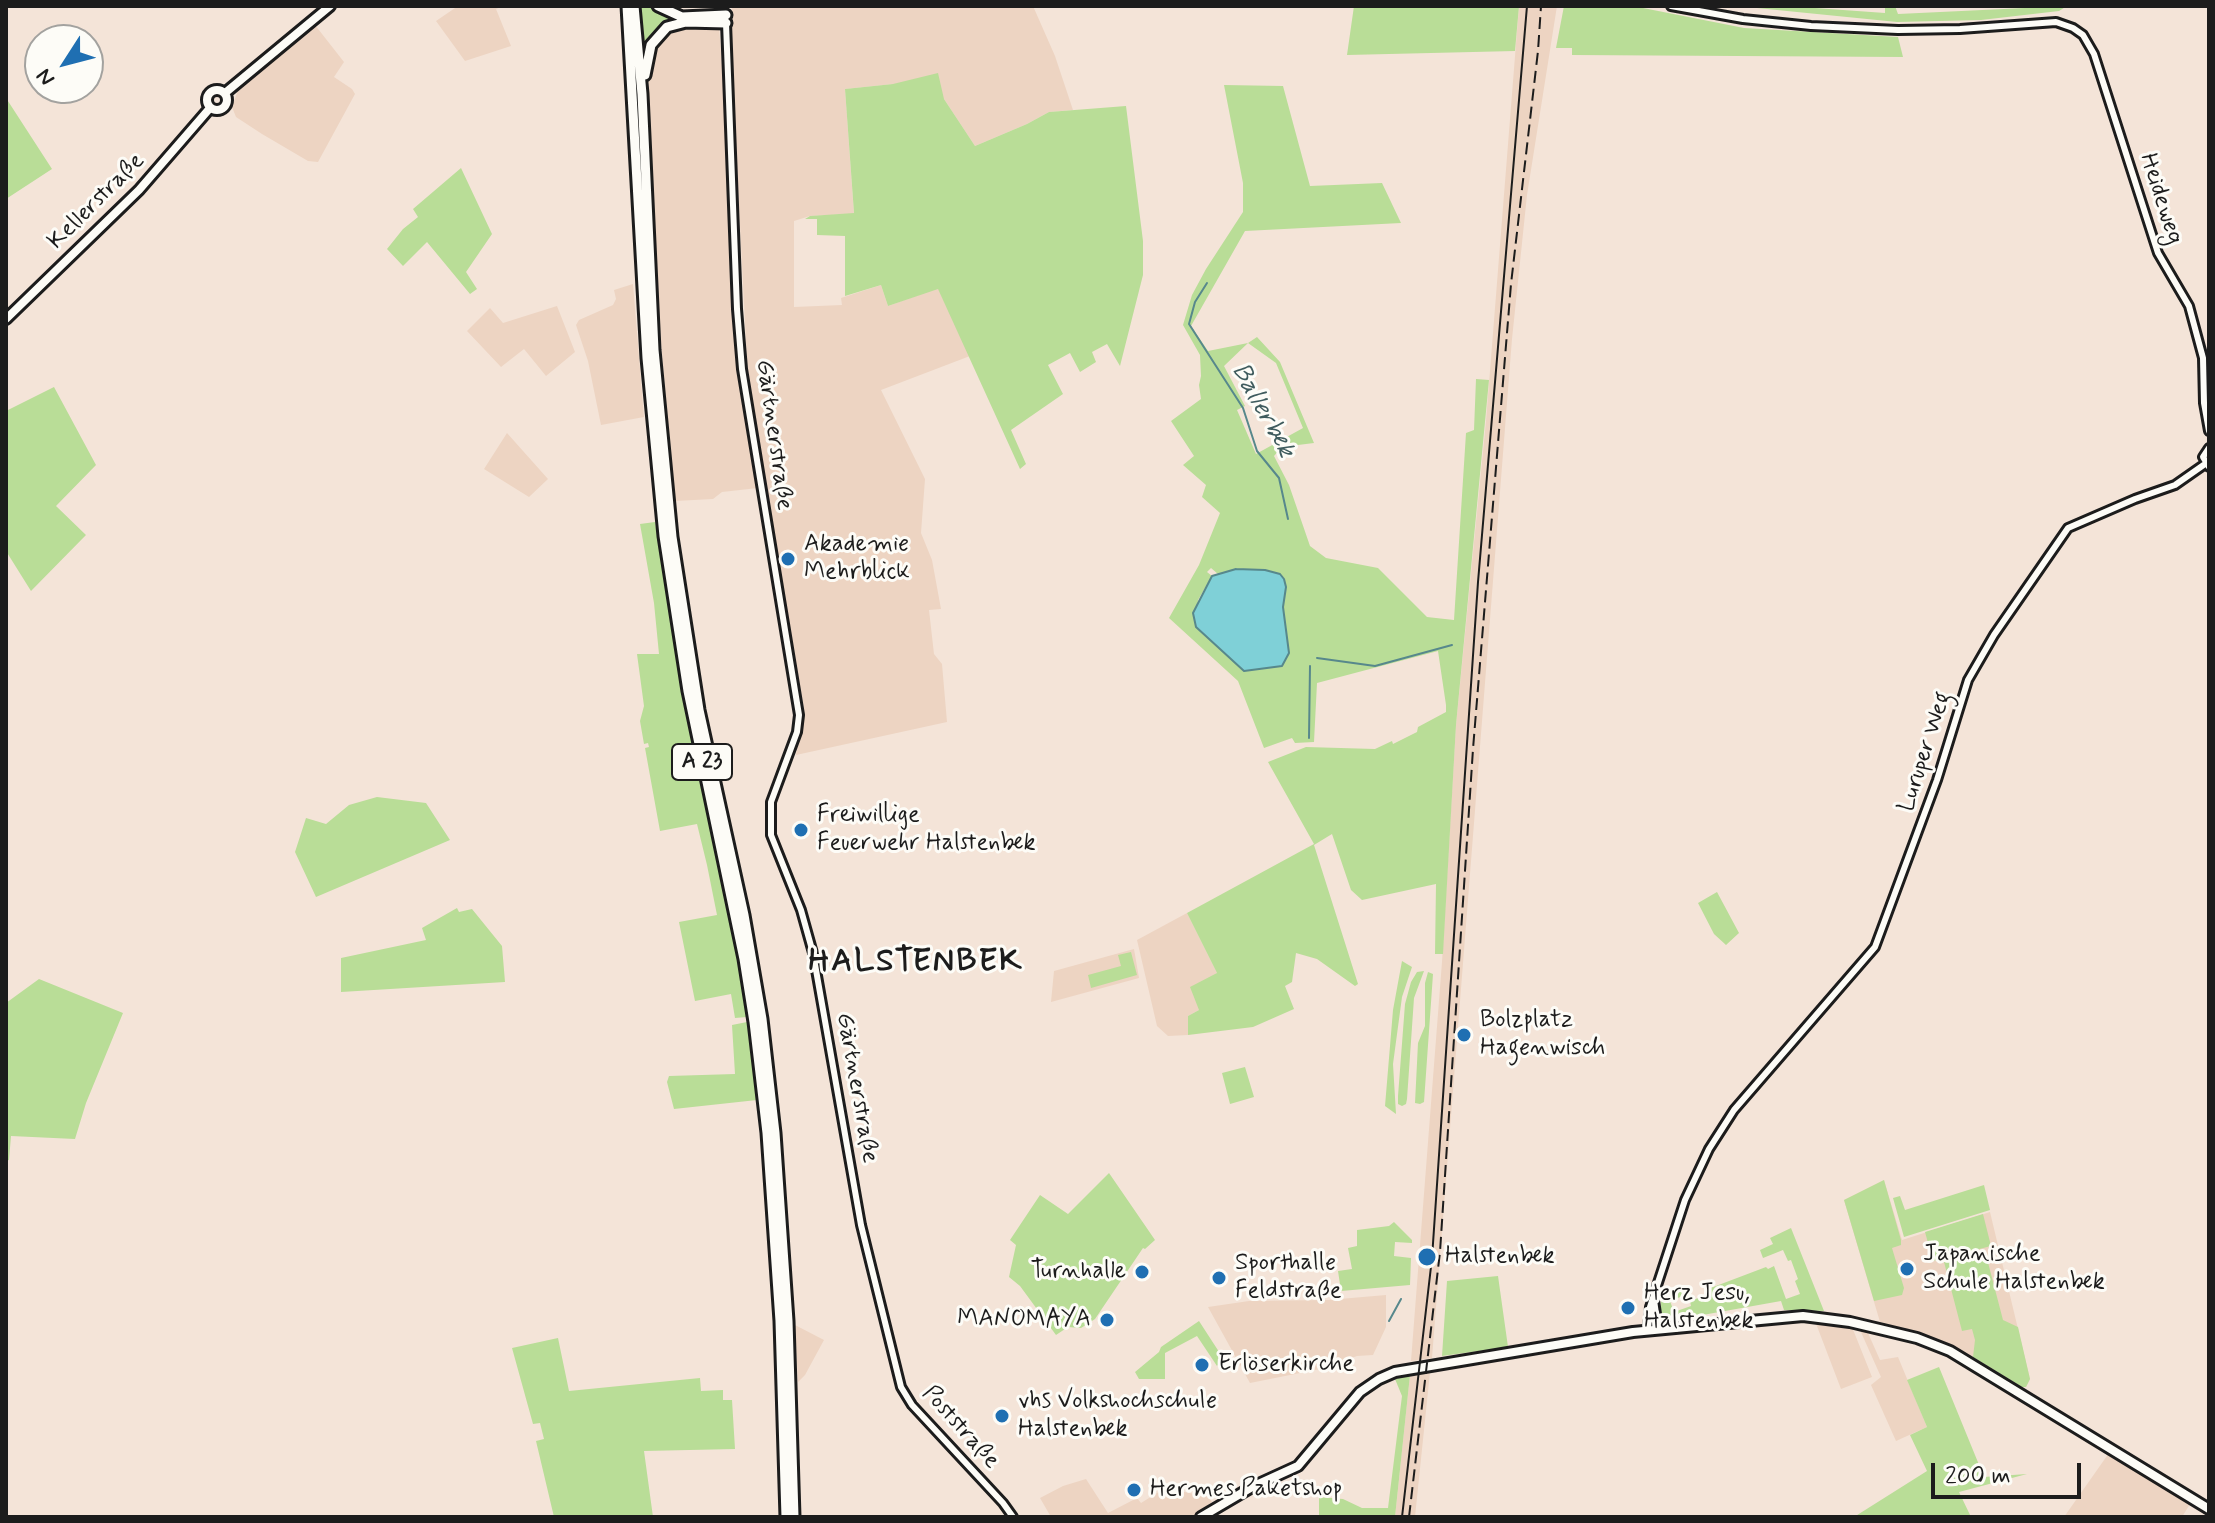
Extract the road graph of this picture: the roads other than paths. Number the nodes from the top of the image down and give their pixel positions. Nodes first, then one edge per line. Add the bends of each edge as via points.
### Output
1 (330, 6) edge
2 (627, 6) edge
3 (634, 6) edge
4 (658, 6) edge
5 (717, 6) edge
6 (1671, 6) edge
7 (725, 15) edge
8 (698, 17) junction
9 (225, 93) junction
10 (642, 94) junction
11 (210, 108) junction
12 (6, 319) edge
13 (2209, 431) edge
14 (2209, 448) edge
15 (2207, 465) edge
16 (1654, 1297) junction
17 (1658, 1328) junction
18 (1648, 1329) junction
19 (897, 1374) joint
20 (2209, 1509) edge
21 (786, 1517) edge
22 (794, 1517) edge
23 (1013, 1517) edge
24 (1201, 1517) edge

1 - 9 main road, Kellerstraße
2 - 21 highway, A 23 via 647,358 664,536 693,721 736,915 764,1106 775,1226
3 - 10 highway, A 23
4 - 8 highway
5 - 8 highway
6 - 13 street, Heideweg via 1811,26 1914,30 2056,22 2083,35 2094,54 2158,253 2189,306 2203,358
7 - 8 highway
7 - 10 highway via 663,30 649,50
7 - 19 street, Gärtnerstraße via 742,369 799,715 771,802 771,835 813,953 858,1214
9 - 11 main road, Kellerstraße via 224,109
9 - 11 main road, Kellerstraße via 211,92
10 - 22 highway, A 23 via 653,336 672,537 699,710 749,945 771,1093 783,1226
11 - 12 main road, Kellerstraße via 139,190
14 - 15 street via 2203,454
15 - 16 street, Luruper Weg via 2179,483 2068,528 1994,635 1968,680 1875,947 1734,1110 1701,1163
16 - 17 street
16 - 18 street, Luruper Weg
17 - 18 main road
17 - 20 main road via 1817,1316 1927,1341
18 - 24 main road via 1385,1376 1360,1392 1294,1469
19 - 23 street, Poststraße via 912,1405

